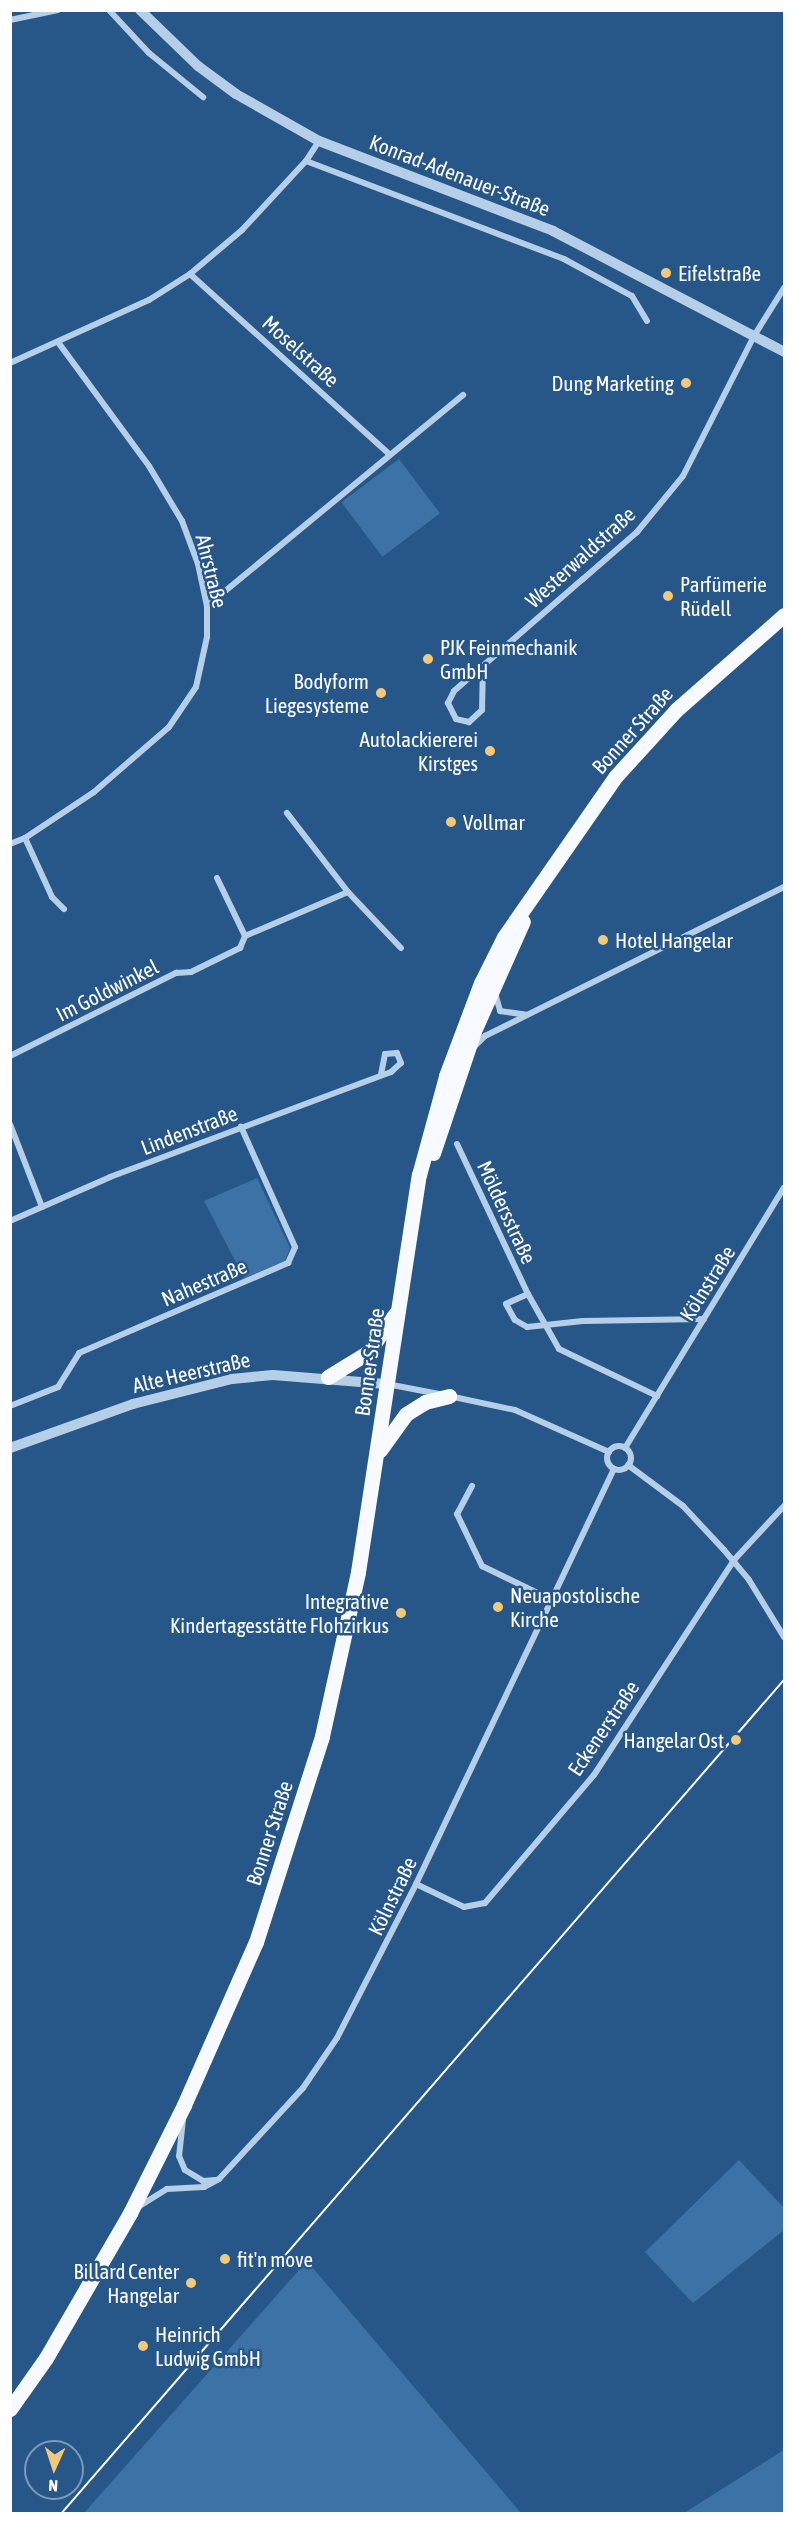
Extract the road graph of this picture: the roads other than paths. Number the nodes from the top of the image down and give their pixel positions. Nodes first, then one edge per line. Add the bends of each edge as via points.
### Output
1 (58, 10) edge
2 (109, 10) edge
3 (140, 10) edge
4 (10, 20) edge
5 (203, 97) dead end
6 (319, 141) junction
7 (306, 161) junction
8 (190, 274) junction
9 (784, 288) edge
10 (647, 321) dead end
11 (754, 336) junction
12 (58, 342) junction
13 (784, 352) edge
14 (10, 363) edge
15 (463, 395) dead end
16 (389, 454) junction
17 (207, 606) junction
18 (784, 615) edge
19 (483, 666) junction
20 (287, 813) dead end
21 (25, 838) junction
22 (10, 844) edge
23 (217, 878) dead end
24 (784, 886) edge
25 (348, 892) junction
26 (535, 894) junction
27 (64, 909) dead end
28 (244, 936) junction
29 (400, 948) dead end
30 (494, 985) junction
31 (531, 1014) junction
32 (466, 1053) junction
33 (10, 1056) edge
34 (381, 1074) dead end
35 (10, 1124) edge
36 (241, 1127) junction
37 (457, 1144) dead end
38 (784, 1188) edge
39 (42, 1207) junction
40 (412, 1216) junction
41 (10, 1221) edge
42 (528, 1294) junction
43 (398, 1310) junction
44 (704, 1319) junction
45 (546, 1327) junction
46 (328, 1377) junction
47 (386, 1384) junction
48 (449, 1396) junction
49 (657, 1396) junction
50 (10, 1406) edge
51 (10, 1448) edge
52 (626, 1448) junction
53 (609, 1452) junction
54 (376, 1456) junction
55 (628, 1465) junction
56 (614, 1469) junction
57 (472, 1486) dead end
58 (784, 1506) edge
59 (734, 1560) junction
60 (550, 1599) junction
61 (784, 1637) edge
62 (416, 1884) junction
63 (184, 2105) junction
64 (219, 2179) junction
65 (130, 2213) junction
66 (10, 2409) edge

1 - 4 street
2 - 5 street via 149,53
3 - 6 street, Konrad-Adenauer-Straße via 198,66 236,94
6 - 7 street
6 - 11 street, Konrad-Adenauer-Straße via 553,231
7 - 8 street via 242,230
7 - 10 street, Konrad-Adenauer-Straße via 564,258 632,296
8 - 12 street via 149,300
8 - 16 street, Moselstraße
9 - 11 street
11 - 13 street, Konrad-Adenauer-Straße
11 - 19 street, Westerwaldstraße via 683,476 637,532
12 - 14 street
12 - 17 street, Ahrstraße via 150,466 182,520 198,564
15 - 16 street
16 - 17 street
17 - 21 street, Ahrstraße via 205,655 184,709 112,778
18 - 26 main road, Bonner Straße via 676,710 616,776
19 - 19 street, Westerwaldstraße via 482,710 469,722 456,719 448,703 454,691
20 - 25 street
21 - 22 street, Ahrstraße
21 - 27 street via 52,897
23 - 28 street
24 - 31 street
25 - 28 street, Im Goldwinkel
25 - 29 street
26 - 30 main road, Bonner Straße
26 - 40 main road, Bonner Straße via 504,937 463,1029 433,1120
28 - 33 street, Im Goldwinkel via 240,948 191,972 176,973
30 - 31 street via 500,1011
30 - 32 main road, Bonner Straße
31 - 32 street via 485,1036
32 - 40 main road, Bonner Straße
34 - 36 street, Lindenstraße
35 - 39 street
36 - 39 street, Lindenstraße
36 - 50 street, Nahestraße via 295,1247 288,1263 79,1353 58,1387
37 - 42 street, Möldersstraße
38 - 44 street, Kölnstraße
39 - 41 street, Lindenstraße
40 - 43 main road, Bonner Straße
42 - 45 street, Möldersstraße
42 - 45 street, Möldersstraße via 506,1304 521,1324
43 - 46 main road via 366,1353
43 - 47 main road, Bonner Straße
44 - 45 street, Möldersstraße via 583,1321
44 - 49 street, Kölnstraße
45 - 49 street via 559,1349
46 - 47 street, Alte Heerstraße
46 - 51 street, Alte Heerstraße via 232,1378 133,1404
47 - 48 street
47 - 54 main road, Bonner Straße
48 - 53 street via 516,1410
48 - 54 main road via 425,1402 406,1414
49 - 52 street, Kölnstraße
52 - 53 street via 618,1446
52 - 55 street via 631,1458
53 - 56 street via 607,1460
54 - 63 main road, Bonner Straße via 358,1572 322,1736 256,1942
55 - 56 street
55 - 59 street via 683,1506
56 - 60 street, Kölnstraße
57 - 60 street via 457,1514 482,1566
58 - 59 street, Eckenerstraße
59 - 61 street
59 - 62 street, Eckenerstraße via 594,1775 485,1903 464,1907
60 - 62 street, Kölnstraße
62 - 64 street, Kölnstraße via 337,2038 303,2088
63 - 64 street via 179,2156 185,2170 203,2181
63 - 65 main road, Bonner Straße
64 - 65 street, Kölnstraße via 204,2187 167,2190
65 - 66 main road, Bonner Straße via 46,2358

